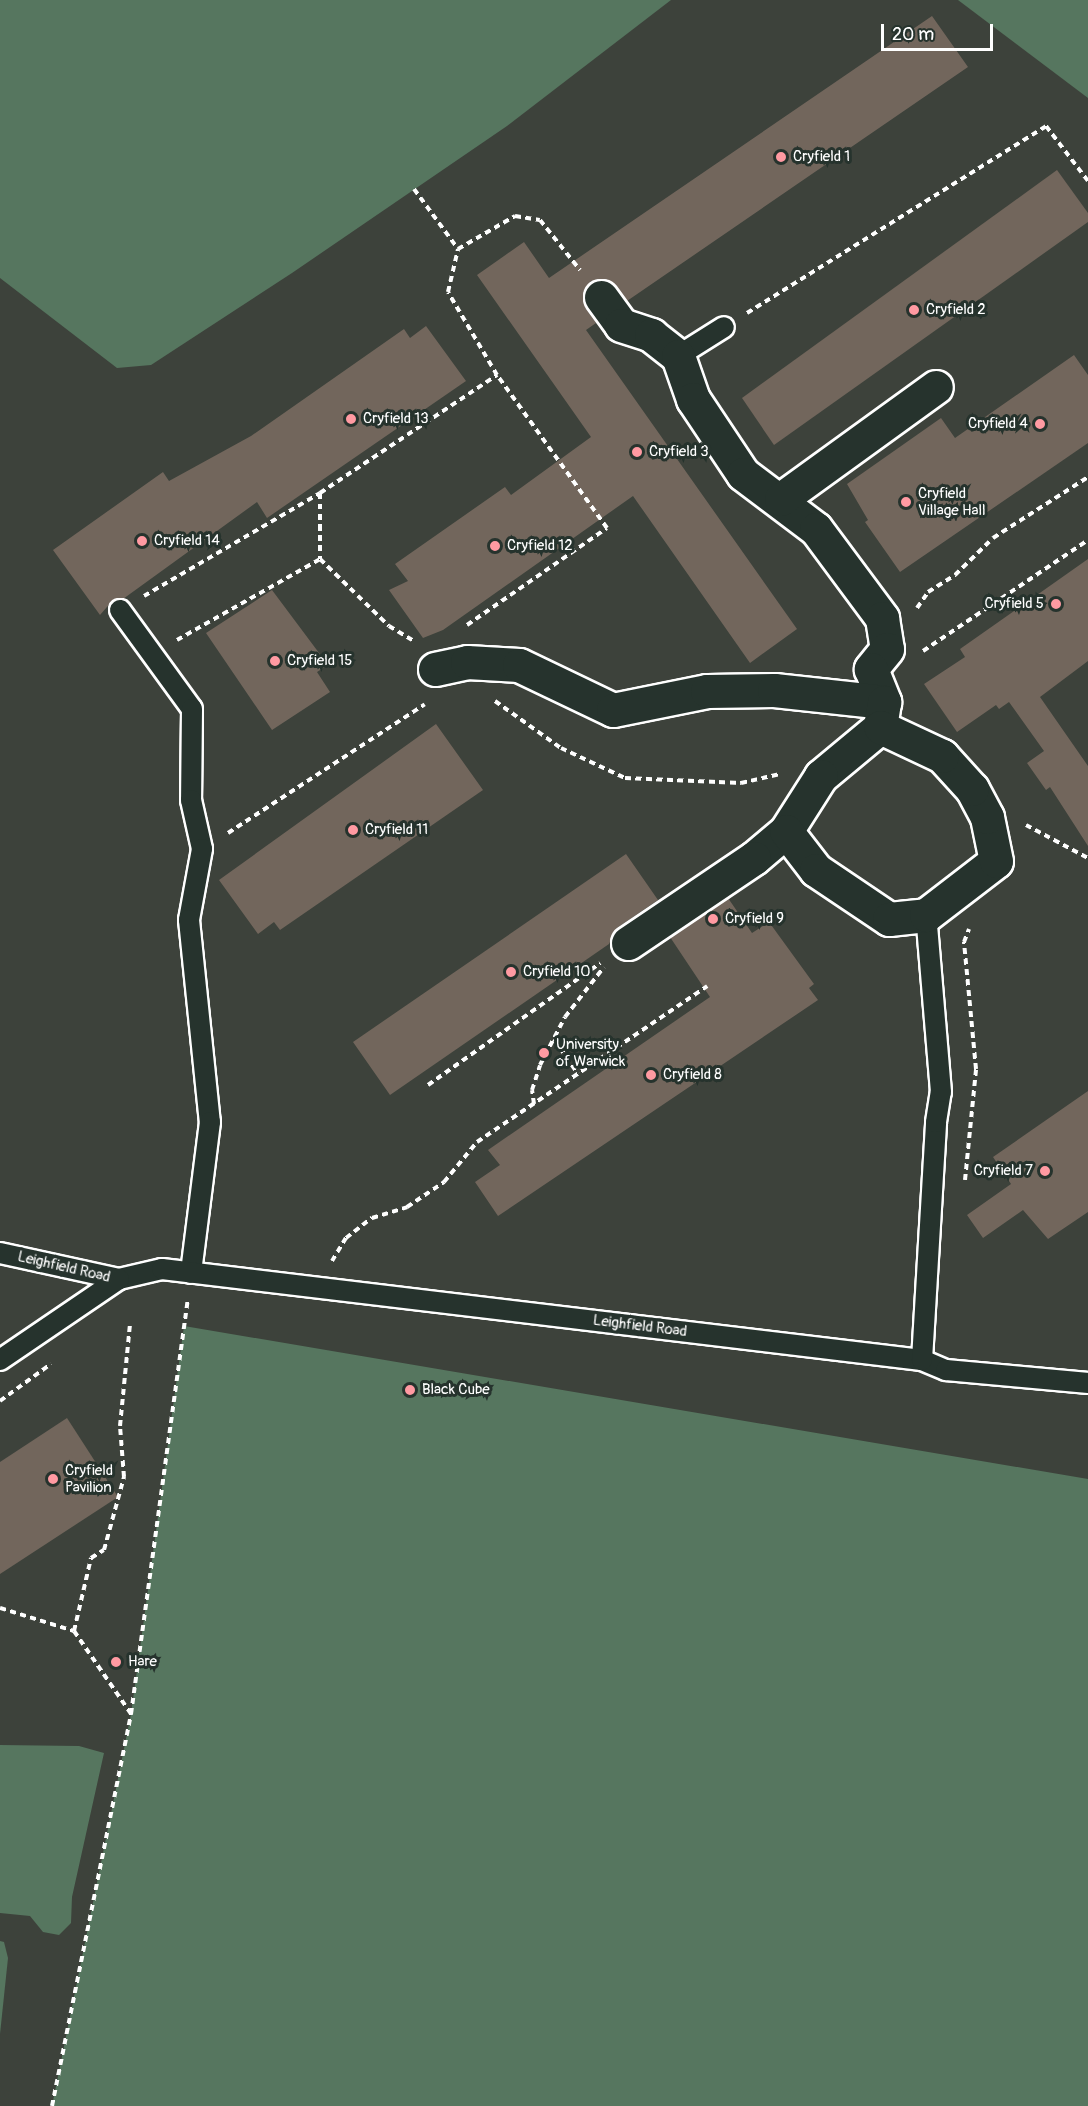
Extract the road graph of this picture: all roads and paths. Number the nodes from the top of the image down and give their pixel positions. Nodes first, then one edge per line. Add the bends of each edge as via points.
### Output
1 (1088, 181) edge
2 (414, 189) dead end
3 (458, 249) junction
4 (601, 297) joint
5 (724, 327) joint
6 (678, 356) junction
7 (497, 375) junction
8 (936, 387) dead end
9 (1088, 477) edge
10 (320, 493) junction
11 (781, 499) junction
12 (1088, 540) edge
13 (320, 558) junction
14 (120, 610) joint
15 (914, 612) dead end
16 (459, 630) dead end
17 (920, 642) dead end
18 (922, 651) junction
19 (154, 654) junction
20 (919, 660) dead end
21 (438, 682) junction
22 (490, 697) dead end
23 (882, 714) junction
24 (781, 773) dead end
25 (1022, 822) dead end
26 (786, 831) junction
27 (202, 849) junction
28 (1088, 858) edge
29 (926, 915) junction
30 (621, 948) junction
31 (707, 986) dead end
32 (554, 1039) junction
33 (578, 1074) junction
34 (428, 1085) dead end
35 (534, 1105) junction
36 (0, 1253) edge
37 (191, 1273) junction
38 (119, 1280) junction
39 (315, 1287) junction
40 (188, 1299) dead end
41 (130, 1324) dead end
42 (0, 1360) edge
43 (922, 1360) junction
44 (1088, 1383) edge
45 (0, 1608) edge
46 (74, 1631) junction
47 (131, 1713) junction
48 (52, 2106) edge

1 - 5 path via 1046,126
2 - 3 path
3 - 4 path via 515,216 540,220
3 - 7 path via 448,292
4 - 6 street via 621,325 651,335
5 - 6 lane
6 - 11 street via 693,399 743,474
7 - 10 path
7 - 16 path via 607,528
8 - 11 street
9 - 15 path via 993,538 955,575 928,592
10 - 13 path
10 - 14 path
11 - 23 street via 816,529 882,618 887,649 871,669
12 - 18 path
13 - 19 path
13 - 21 path via 390,626 432,652
14 - 19 lane
17 - 18 path
18 - 20 path
19 - 27 lane via 192,709 191,800
21 - 23 street via 467,662 519,665 613,710 707,691 774,690
21 - 27 path
22 - 24 path via 561,748 625,778 741,783
23 - 26 street via 821,776
23 - 29 street via 942,756 972,789 987,817 996,861
25 - 28 path
26 - 29 street via 816,870 889,920
26 - 30 street via 754,858
27 - 37 lane via 189,920 210,1122
29 - 43 lane via 941,1092
30 - 32 path via 565,1017
30 - 34 path
31 - 33 path
32 - 33 path
32 - 35 path via 532,1090
33 - 35 path
35 - 39 path via 477,1142 444,1182 407,1207 372,1218 346,1238
36 - 38 lane, Leighfield Road
37 - 38 lane, Leighfield Road via 162,1269
37 - 39 lane, Leighfield Road
38 - 42 lane
39 - 43 lane, Leighfield Road
40 - 47 path
41 - 46 path via 120,1426 124,1477 104,1550 91,1558
43 - 44 lane, Leighfield Road via 946,1370
45 - 46 path
46 - 47 path
47 - 48 path

